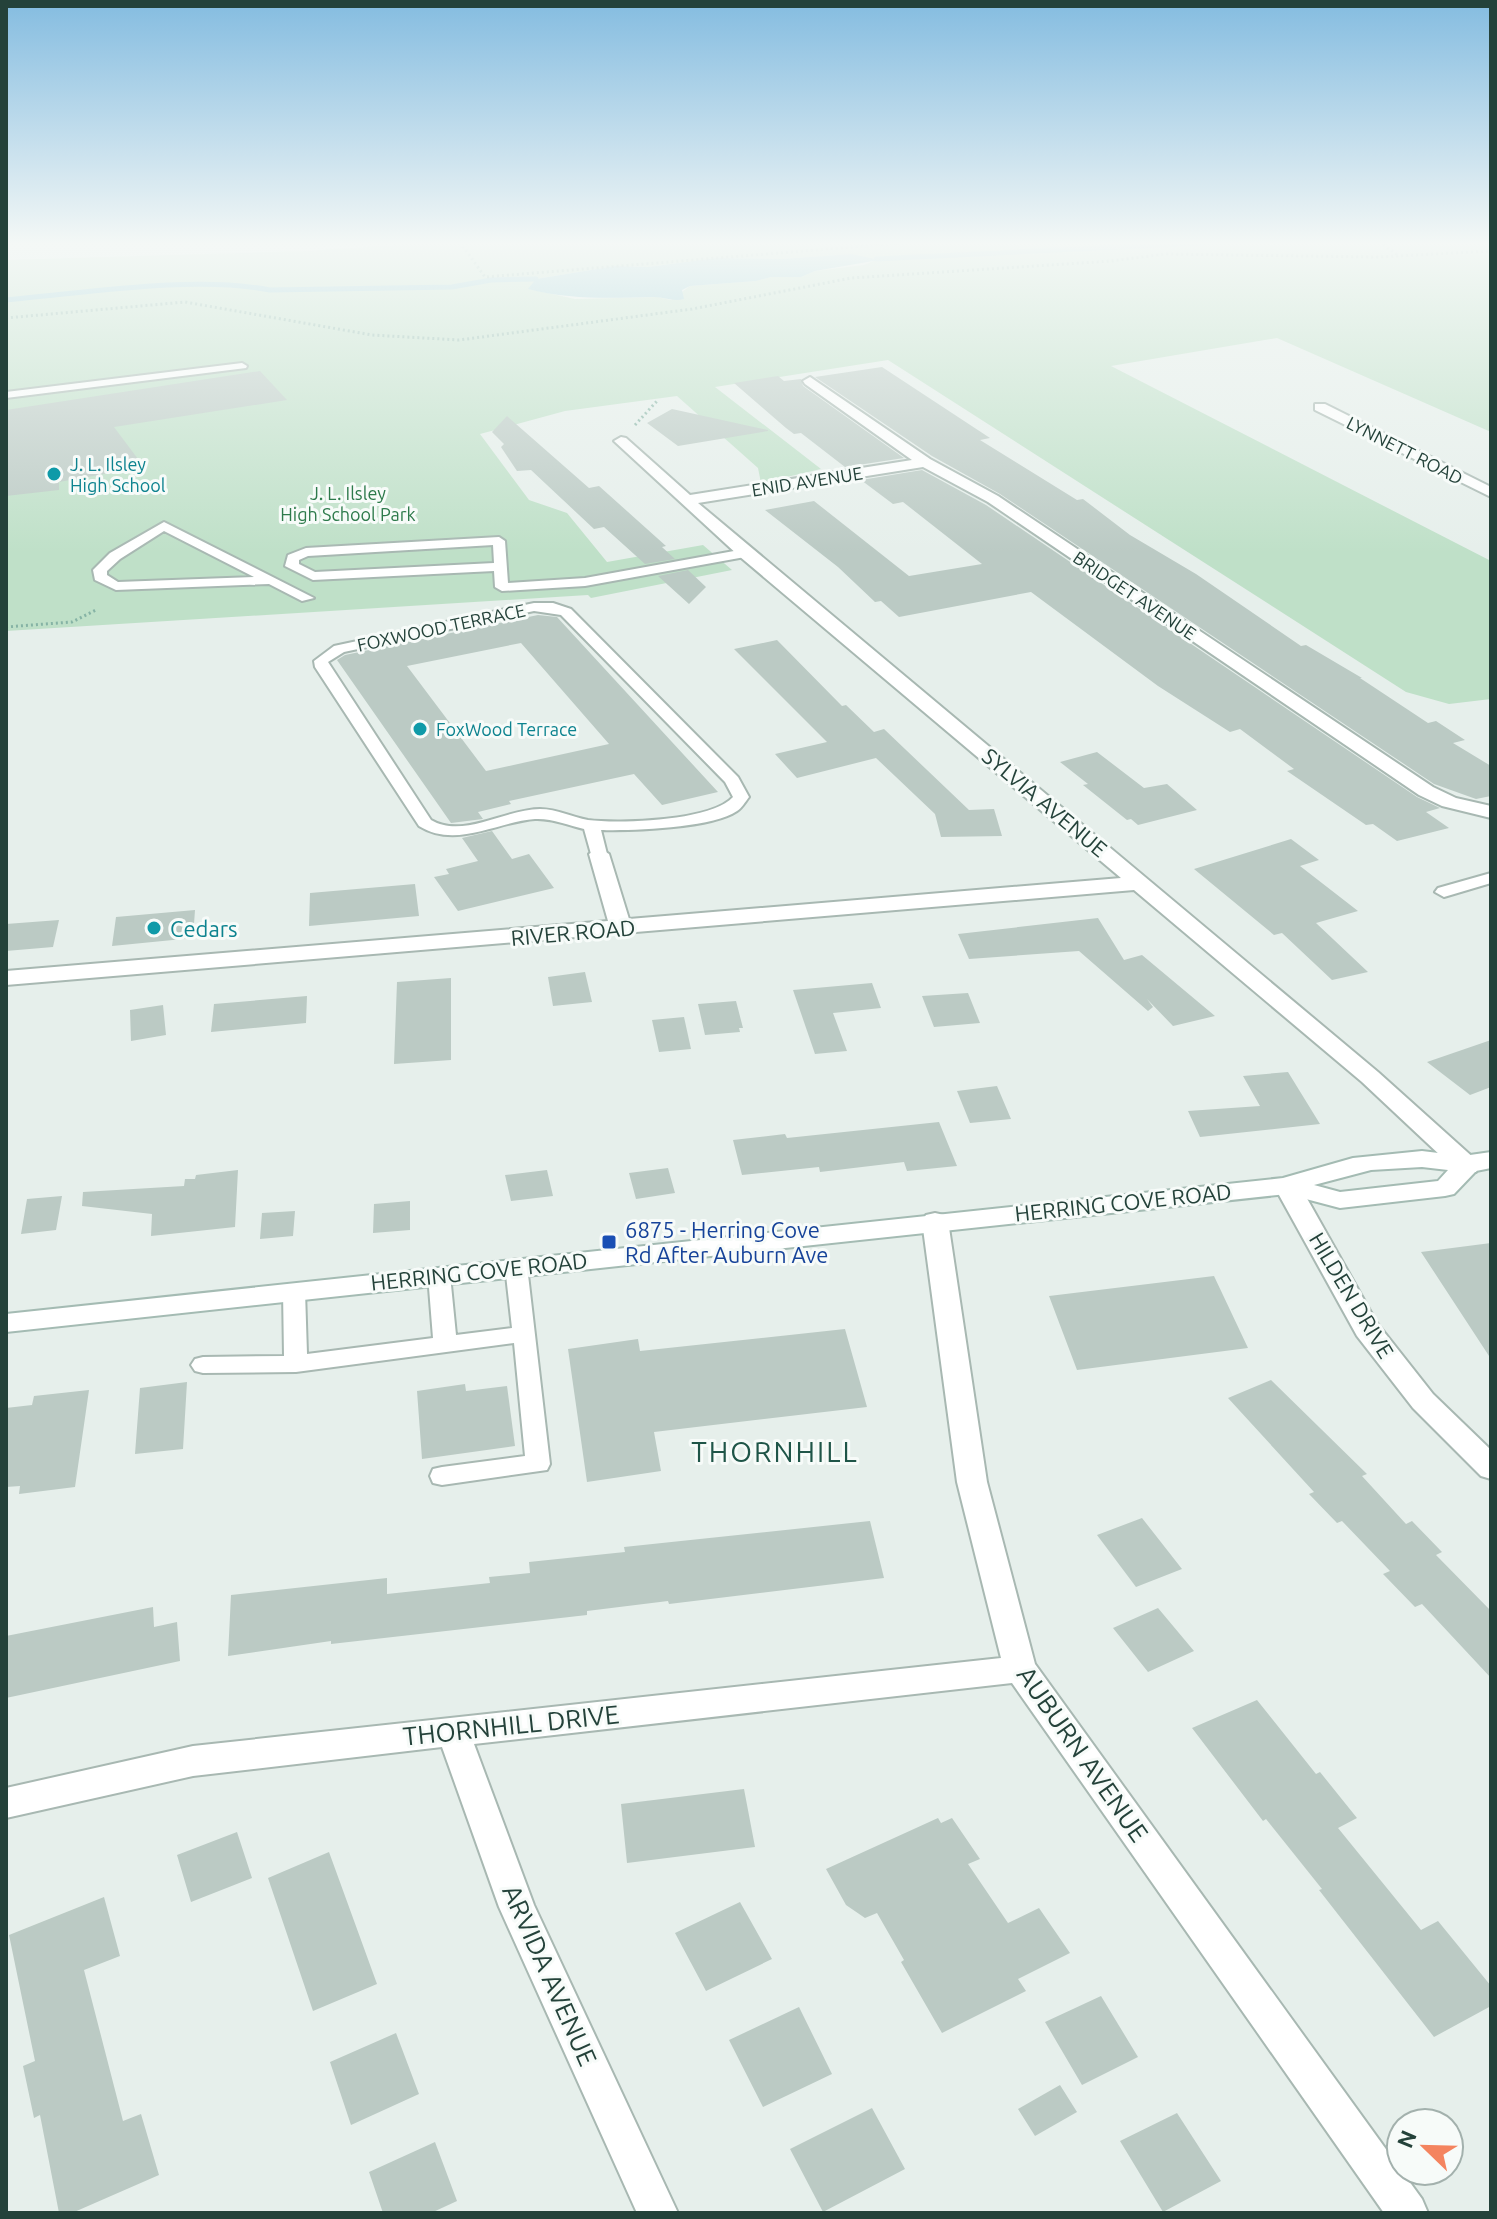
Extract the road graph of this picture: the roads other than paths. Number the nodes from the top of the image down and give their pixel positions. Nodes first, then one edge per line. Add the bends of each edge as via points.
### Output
1 (242, 366) dead end
2 (810, 381) dead end
3 (6, 395) edge
4 (1320, 407) dead end
5 (621, 441) road end
6 (925, 462) junction
7 (1491, 493) edge
8 (687, 500) junction
9 (745, 553) junction
10 (500, 567) junction
11 (273, 580) junction
12 (307, 598) dead end
13 (1491, 812) edge
14 (591, 825) junction
15 (599, 854) joint
16 (1491, 878) edge
17 (1140, 883) junction
18 (1444, 892) dead end
19 (621, 928) junction
20 (6, 978) edge
21 (1479, 1163) edge
22 (1287, 1186) junction
23 (935, 1221) junction
24 (516, 1266) junction
25 (439, 1275) junction
26 (294, 1291) junction
27 (6, 1323) edge
28 (524, 1334) junction
29 (445, 1344) junction
30 (296, 1364) junction
31 (203, 1365) dead end
32 (1491, 1468) edge
33 (442, 1476) dead end
34 (1020, 1669) junction
35 (453, 1732) junction
36 (6, 1803) edge
37 (658, 2213) edge
38 (1408, 2213) edge

1 - 3 lane
2 - 6 street, BRIDGET AVENUE
4 - 7 street, LYNNETT ROAD
5 - 8 street, SYLVIA AVENUE
6 - 8 street, ENID AVENUE
6 - 13 street, BRIDGET AVENUE via 993,499 1426,791
8 - 9 street, SYLVIA AVENUE
9 - 10 lane via 571,583 502,587
9 - 17 street, SYLVIA AVENUE
10 - 10 lane via 499,541 306,552 293,558 292,566 313,576
11 - 11 lane via 116,586 100,577 100,570 164,526
11 - 12 lane
14 - 14 lane, FOXWOOD TERRACE via 532,814 447,832 431,829 322,667 324,657 339,649 534,607 566,612 732,780 741,797 733,807 709,815
14 - 15 lane
15 - 19 street
16 - 18 lane
17 - 19 street, RIVER ROAD
17 - 21 street, SYLVIA AVENUE
19 - 20 street, RIVER ROAD
21 - 22 street, HERRING COVE ROAD via 1445,1188 1340,1200
22 - 23 street, HERRING COVE ROAD
22 - 32 street, HILDEN DRIVE via 1367,1329 1423,1401
23 - 24 street, HERRING COVE ROAD
23 - 34 street, AUBURN AVENUE via 972,1482
24 - 25 street, HERRING COVE ROAD
24 - 28 lane
25 - 26 street, HERRING COVE ROAD
25 - 29 lane
26 - 27 street, HERRING COVE ROAD
26 - 30 lane
28 - 29 lane
28 - 33 lane via 538,1464
29 - 30 lane
30 - 31 lane
34 - 35 street, THORNHILL DRIVE
34 - 38 street, AUBURN AVENUE
35 - 36 street, THORNHILL DRIVE via 193,1761
35 - 37 street, ARVIDA AVENUE via 517,1907

